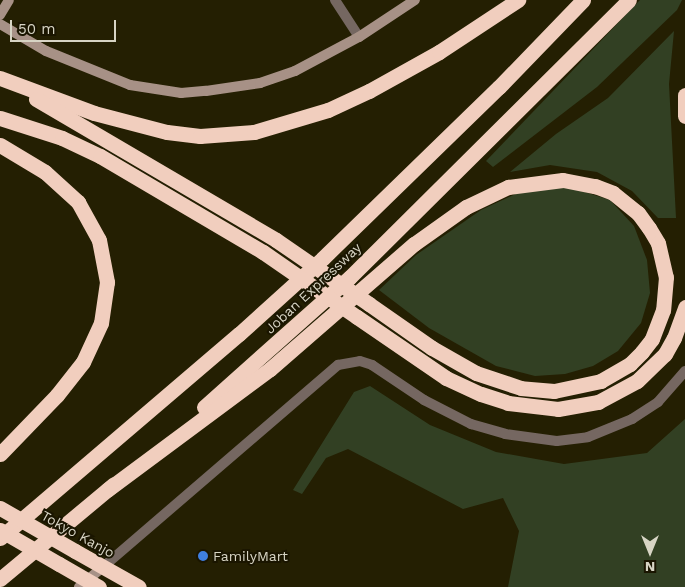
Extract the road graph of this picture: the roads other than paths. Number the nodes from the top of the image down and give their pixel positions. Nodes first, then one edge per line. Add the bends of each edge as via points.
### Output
1 (8, 0) edge
2 (336, 0) edge
3 (415, 0) edge
4 (518, 0) edge
5 (583, 0) edge
6 (629, 0) edge
7 (0, 15) edge
8 (0, 24) edge
9 (359, 37) junction
10 (5, 80) edge
11 (685, 95) edge
12 (685, 116) edge
13 (0, 118) edge
14 (0, 145) edge
15 (685, 307) edge
16 (683, 378) edge
17 (0, 454) edge
18 (107, 490) junction
19 (0, 508) edge
20 (0, 530) edge
21 (0, 538) edge
22 (103, 566) junction
23 (0, 579) edge
24 (88, 585) edge
25 (139, 587) edge

1 - 7 street
2 - 9 street
3 - 9 street
4 - 10 highway via 439,52 369,91 328,110 254,132 200,136 167,132 94,113
5 - 21 highway, Joban Expressway via 486,100 322,258 239,334
6 - 18 highway, Joban Expressway via 350,277
8 - 9 street via 87,70 130,85 181,93 260,82 318,61
10 - 18 highway, bridge via 276,240 370,304 432,348 476,373 520,388 554,391 601,381 630,364 642,352 652,339 663,310 666,277 658,244 638,213 612,193 595,186 562,180 508,187 466,207 414,244 270,369
11 - 12 highway
13 - 15 highway, bridge via 62,138 100,156 263,252 430,367 472,390 508,402 558,409 598,402 637,381 665,354
14 - 17 highway via 45,172 78,202 99,240 107,282 101,323 83,362 57,395
16 - 22 street via 658,402 620,426 588,437 542,441 471,424 424,400 372,365 348,362 323,375
18 - 23 highway, Joban Expressway
19 - 22 highway, Tokyo Kanjo, bridge
20 - 24 highway, bridge
22 - 24 street
22 - 25 highway, Tokyo Kanjo

